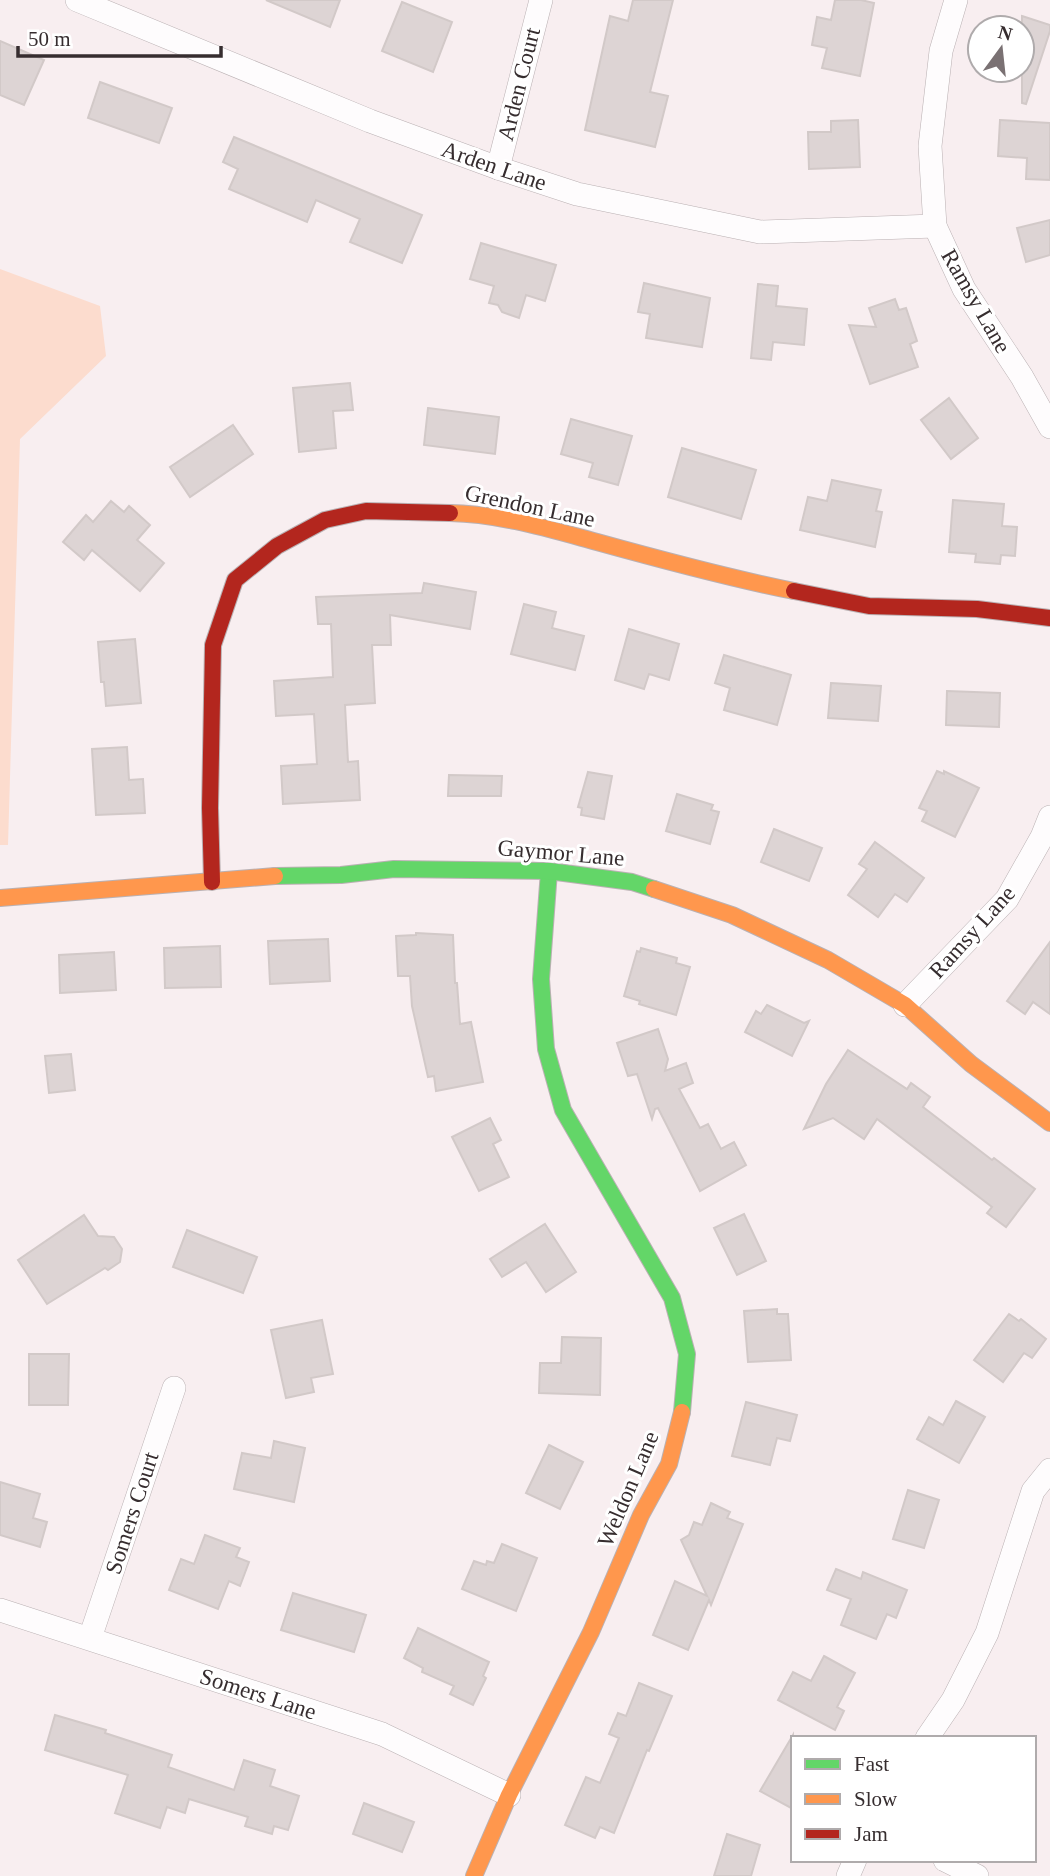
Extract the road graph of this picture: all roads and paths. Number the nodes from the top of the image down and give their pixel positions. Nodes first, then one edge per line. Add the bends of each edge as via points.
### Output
1 (77, 0) edge
2 (541, 0) edge
3 (956, 0) edge
4 (498, 168) junction
5 (935, 226) junction
6 (1050, 427) edge
7 (1050, 618) edge
8 (1050, 817) edge
9 (548, 871) junction
10 (212, 882) junction
11 (0, 898) edge
12 (905, 1005) junction
13 (1050, 1124) edge
14 (174, 1388) dead end
15 (1050, 1470) edge
16 (0, 1609) edge
17 (90, 1639) junction
18 (928, 1736) edge
19 (509, 1795) junction
20 (950, 1862) edge
21 (474, 1876) edge
22 (976, 1876) edge

1 - 4 street, Arden Lane via 370,121
2 - 4 street, Arden Court
3 - 5 street, Ramsy Lane via 941,51 930,146
4 - 5 street, Arden Lane via 577,194 760,232
5 - 6 street, Ramsy Lane via 964,289
7 - 10 street, Grendon Lane via 977,609 869,606 734,579 473,513 366,511 325,520 277,546 235,580 213,645
8 - 12 street, Ramsy Lane via 1007,899
9 - 10 street, Gaymor Lane via 394,869
9 - 12 street, Gaymor Lane via 632,882 732,915 828,960
9 - 19 street, Weldon Lane via 541,979 546,1049 563,1110 672,1298 687,1354 682,1412 669,1464
10 - 11 street, Gaymor Lane
12 - 13 street, Gaymor Lane via 971,1064
14 - 17 street, Somers Court
15 - 18 street via 1033,1491 987,1633 953,1700
16 - 17 street, Somers Lane
17 - 19 street, Somers Lane via 382,1734
19 - 21 street, Weldon Lane
20 - 22 street

